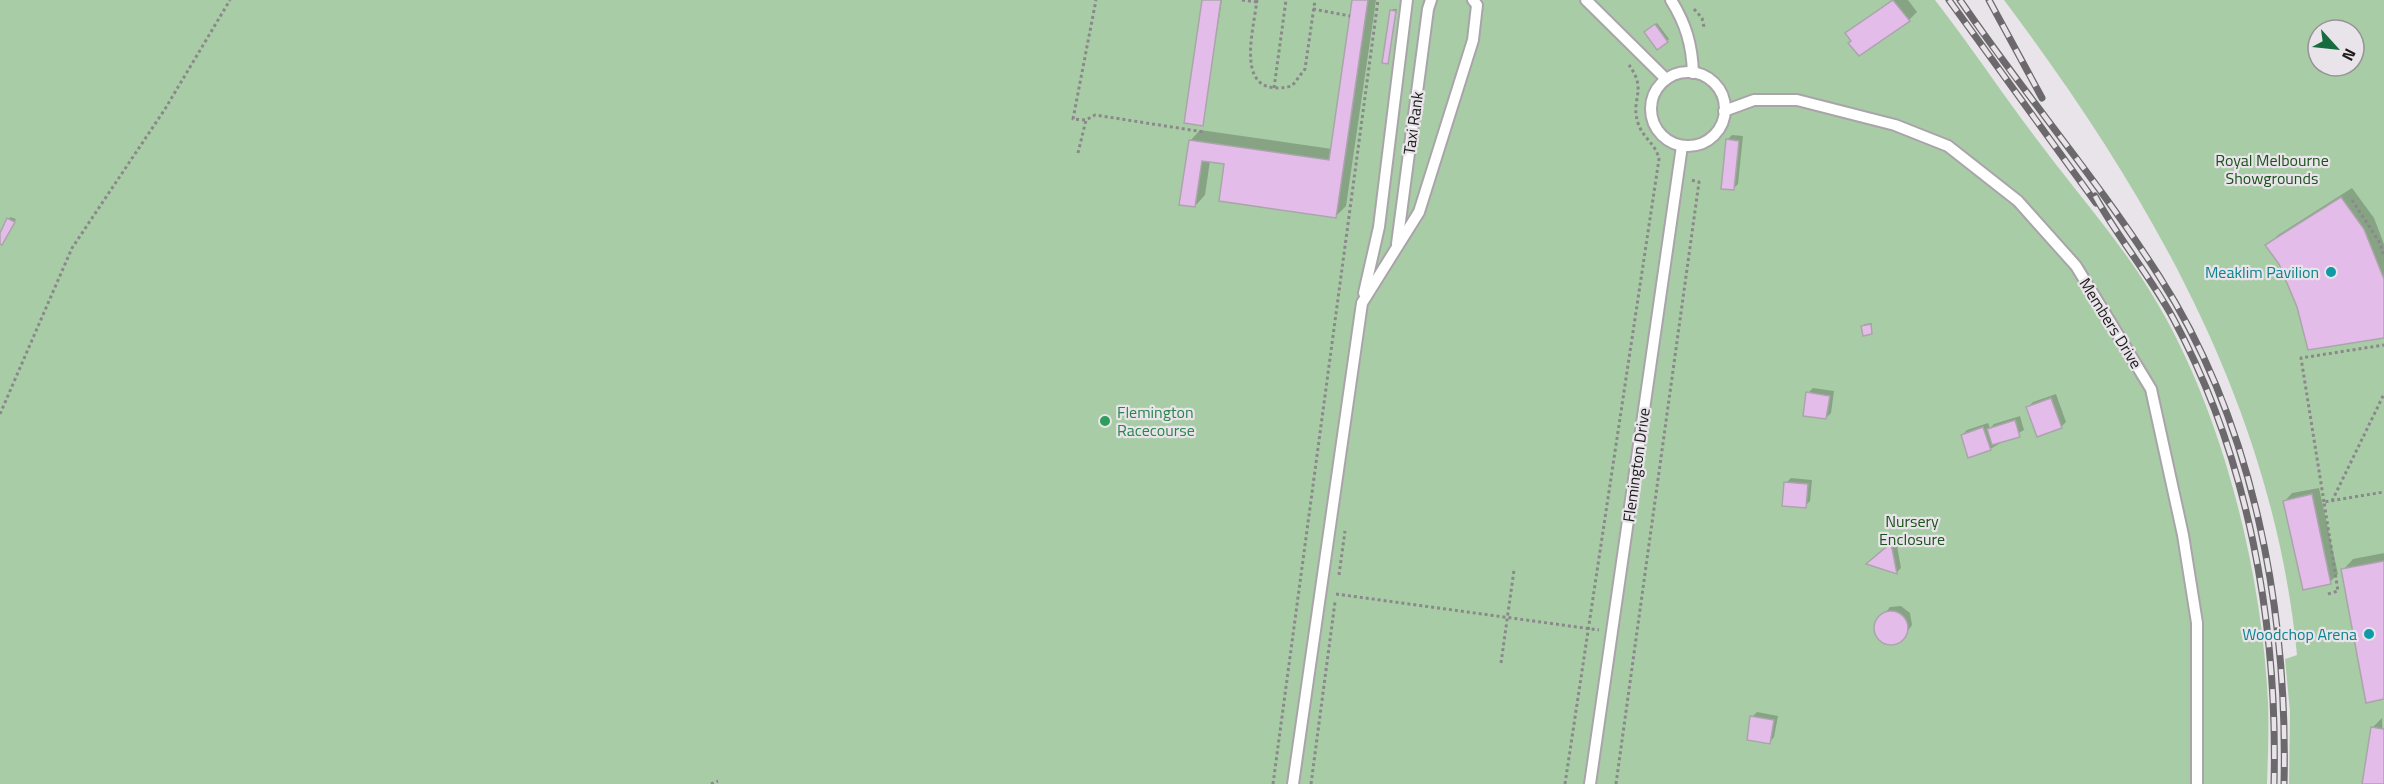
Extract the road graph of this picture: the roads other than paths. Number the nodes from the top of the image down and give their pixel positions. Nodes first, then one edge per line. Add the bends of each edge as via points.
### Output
1 (1407, 0) edge
2 (1431, 0) edge
3 (1473, 0) edge
4 (1586, 0) edge
5 (1671, 0) edge
6 (1693, 73) junction
7 (1666, 79) junction
8 (1724, 111) junction
9 (1682, 146) junction
10 (1396, 248) junction
11 (1362, 303) junction
12 (1293, 784) edge
13 (1590, 784) edge
14 (2198, 784) edge

1 - 11 lane via 1379,227
2 - 10 lane, Taxi Rank
3 - 10 lane via 1477,4 1473,40 1419,212
4 - 7 lane
5 - 6 lane via 1687,29
6 - 7 lane
6 - 8 lane via 1712,81 1719,89
7 - 9 lane via 1652,98 1652,120 1664,137
8 - 9 lane via 1715,133 1700,143
8 - 14 lane, Members Drive via 1754,100 1797,100 1895,125 1948,146 2018,201 2076,266 2151,389 2183,535 2197,623
9 - 13 lane, Flemington Drive
10 - 11 lane
11 - 12 lane

